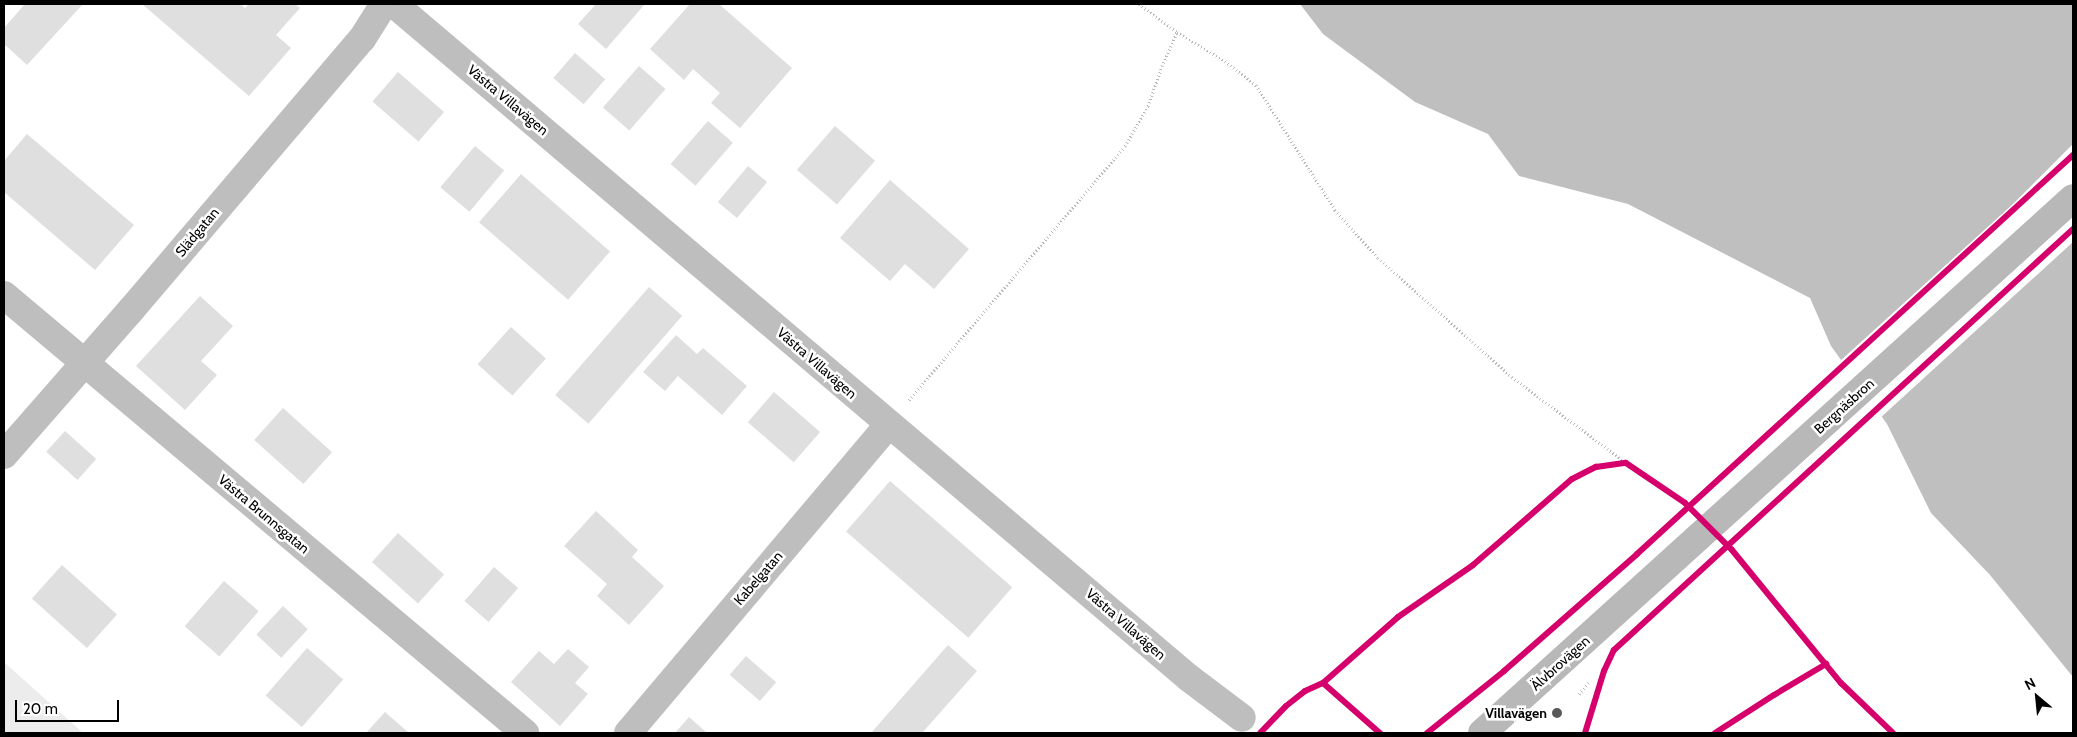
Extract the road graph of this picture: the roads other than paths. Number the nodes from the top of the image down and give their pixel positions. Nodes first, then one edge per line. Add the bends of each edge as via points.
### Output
1 (384, 4) edge
2 (394, 4) edge
3 (2073, 198) edge
4 (4, 296) edge
5 (84, 363) junction
6 (888, 425) junction
7 (4, 456) edge
8 (1615, 614) joint
9 (1242, 718) dead end
10 (525, 733) edge
11 (628, 733) edge
12 (1482, 733) edge

1 - 5 street, Slädgatan via 362,39
2 - 6 street, Västra Villavägen
3 - 8 main road, Bergnäsbron
4 - 5 street, Västra Brunnsgatan
5 - 7 street, Slädgatan
5 - 10 street, Västra Brunnsgatan
6 - 9 street, Västra Villavägen via 1189,678
6 - 11 street, Kabelgatan
8 - 12 main road, Älvbrovägen

